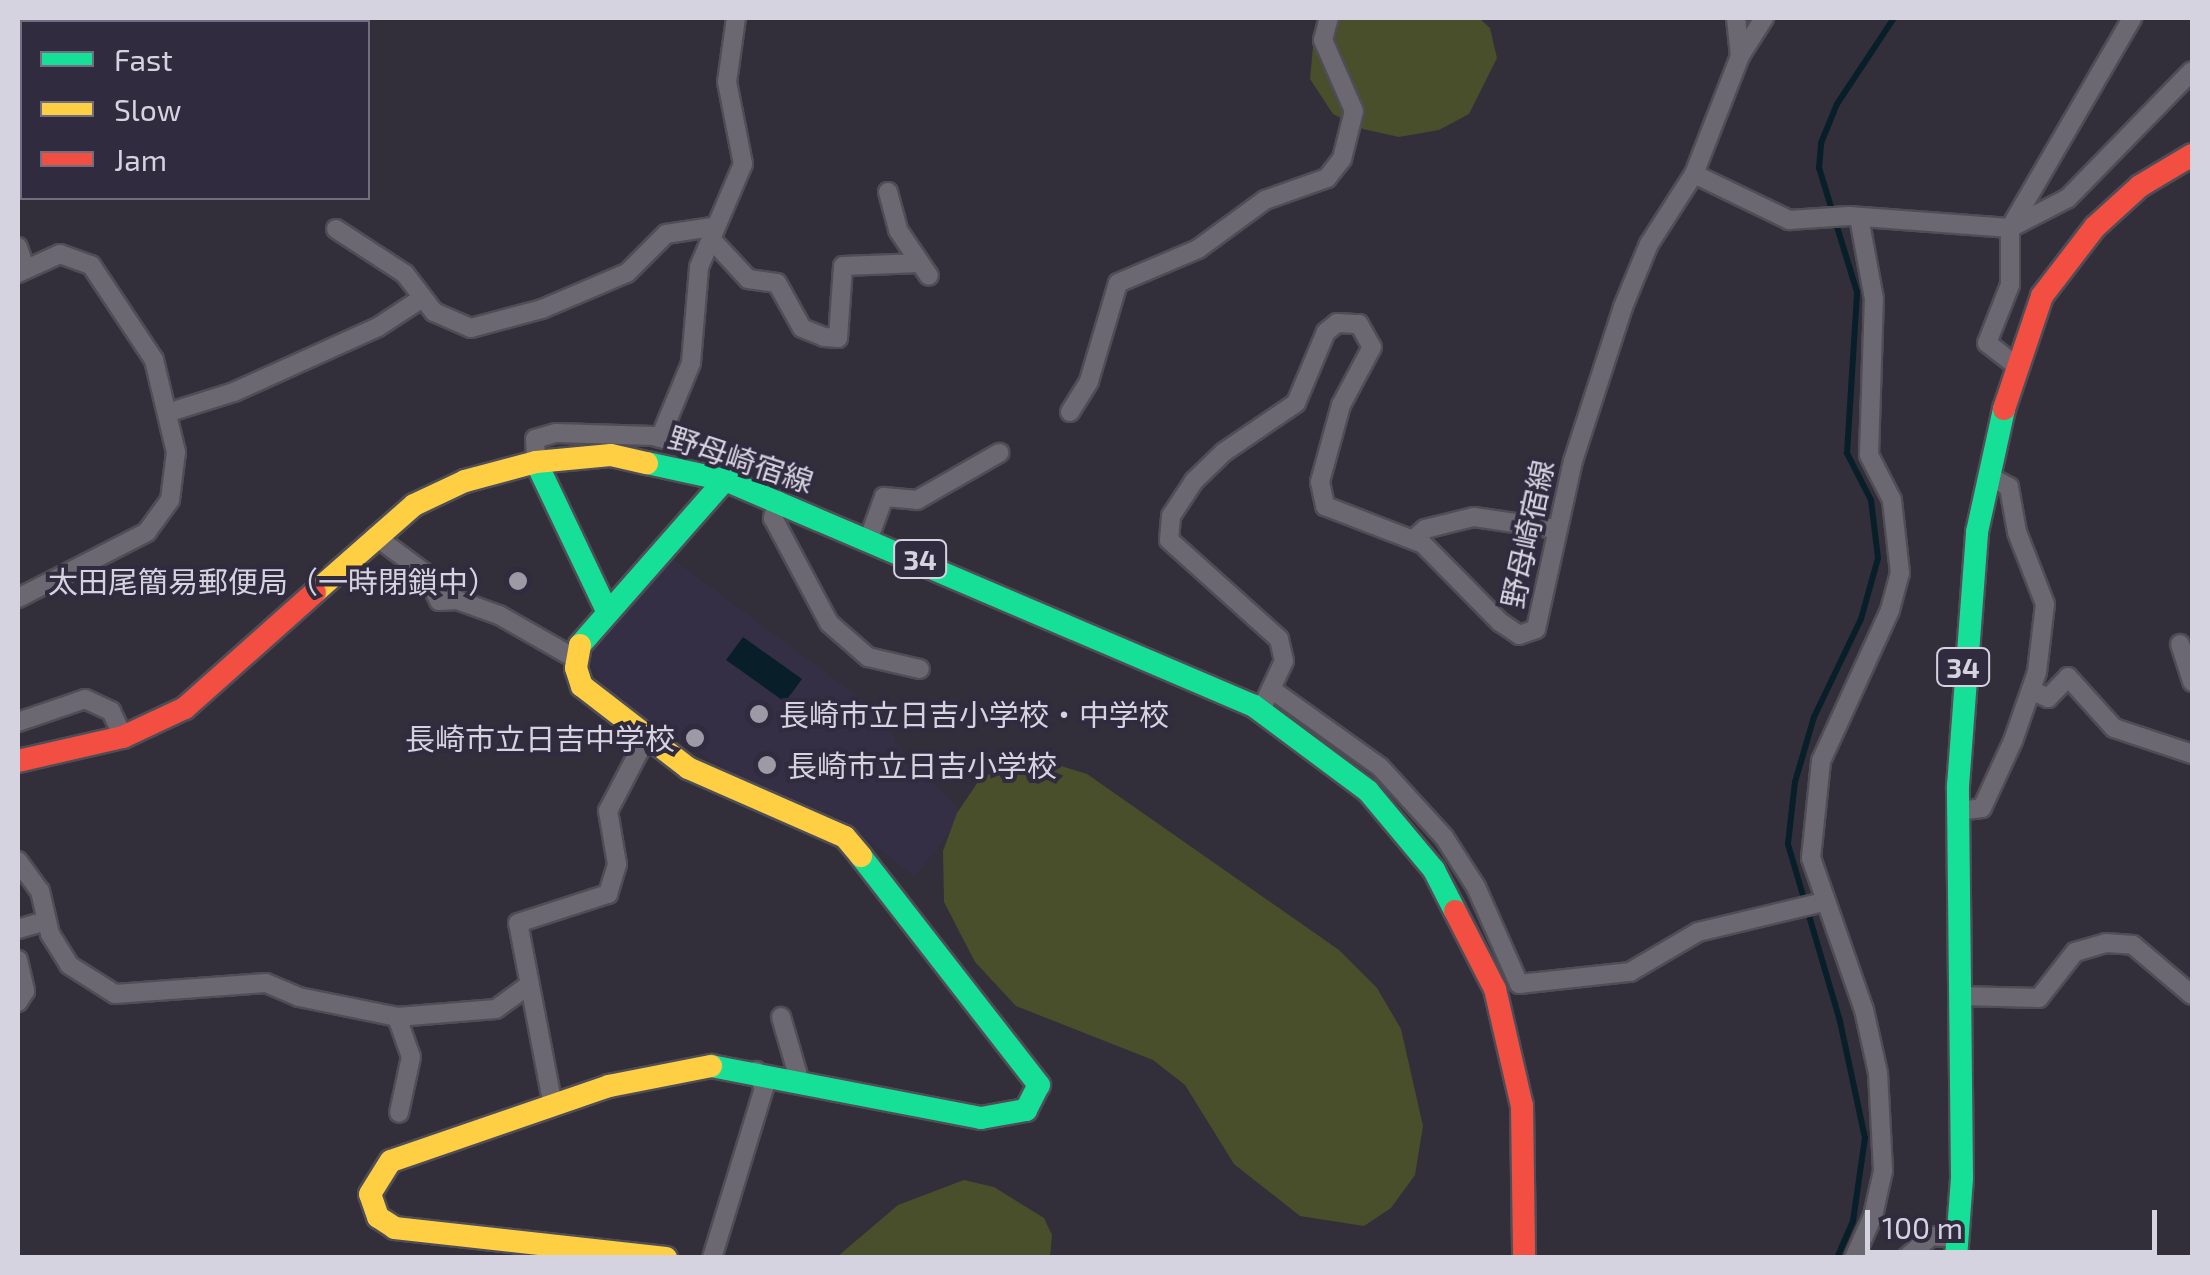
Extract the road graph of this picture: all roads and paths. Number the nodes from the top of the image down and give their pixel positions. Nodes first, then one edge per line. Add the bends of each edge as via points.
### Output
1 (736, 18) edge
2 (1329, 18) edge
3 (1736, 18) edge
4 (1764, 18) edge
5 (2132, 18) edge
6 (1740, 56) junction
7 (2192, 70) edge
8 (2192, 155) edge
9 (1694, 174) junction
10 (888, 192) dead end
11 (1854, 216) junction
12 (2010, 228) junction
13 (336, 230) dead end
14 (712, 234) junction
15 (18, 247) edge
16 (21, 270) edge
17 (421, 298) junction
18 (2014, 364) junction
19 (170, 412) junction
20 (1070, 412) dead end
21 (660, 438) junction
22 (680, 444) dead end
23 (999, 452) dead end
24 (536, 462) junction
25 (1989, 476) junction
26 (725, 480) junction
27 (778, 500) junction
28 (1556, 529) junction
29 (375, 536) junction
30 (869, 538) junction
31 (1414, 539) junction
32 (18, 598) edge
33 (606, 608) junction
34 (2180, 644) dead end
35 (576, 658) junction
36 (920, 669) dead end
37 (2192, 682) edge
38 (2032, 690) junction
39 (1266, 699) junction
40 (18, 722) edge
41 (123, 737) junction
42 (646, 738) junction
43 (2192, 754) edge
44 (18, 760) edge
45 (1958, 811) junction
46 (18, 862) edge
47 (1822, 902) junction
48 (46, 921) junction
49 (18, 929) edge
50 (18, 960) edge
51 (528, 986) junction
52 (2192, 995) edge
53 (1960, 996) junction
54 (18, 1002) edge
55 (397, 1017) junction
56 (781, 1017) dead end
57 (756, 1072) junction
58 (798, 1080) junction
59 (553, 1106) junction
60 (399, 1113) dead end
61 (1958, 1248) edge
62 (580, 1253) edge
63 (666, 1258) edge
64 (712, 1258) edge
65 (1524, 1258) edge
66 (1854, 1258) edge
67 (1906, 1258) edge

1 - 14 street via 727,82 743,164
2 - 20 street via 1324,40 1354,111 1342,158 1327,178 1265,200 1198,249 1118,284 1089,381
3 - 6 street
4 - 6 street, 野母崎宿線
5 - 12 street
6 - 9 street, 野母崎宿線
7 - 12 street via 2068,198
8 - 18 main road, 34 via 2140,186 2069,256 2033,312
9 - 11 street via 1762,210
9 - 28 street, 野母崎宿線 via 1649,244 1623,306
10 - 14 street via 898,230 925,270 843,266 838,338 802,328 777,283 748,278
11 - 12 street
11 - 47 street via 1874,300 1868,455 1892,500 1900,574 1821,761 1811,858
12 - 18 street via 2010,285 1987,334 1989,349
13 - 17 street via 405,274
14 - 17 street via 666,234 627,273 496,323 458,326
14 - 21 street via 699,267 690,363
15 - 16 street
16 - 19 street via 60,254 91,265 138,328
17 - 19 street via 378,327 234,392
18 - 25 main road, 34
19 - 32 street via 174,486 154,526 117,552
21 - 22 street
21 - 24 street via 556,433 534,439
23 - 30 street via 917,500 884,497
24 - 26 main road, 野母崎宿線 / 34 via 611,455
24 - 29 main road, 野母崎宿線 / 34 via 465,481 414,505
24 - 33 main road
25 - 38 street via 2008,487 2045,604
25 - 45 main road, 34 via 1965,646
26 - 27 main road, 野母崎宿線 / 34
26 - 33 main road
27 - 30 main road, 野母崎宿線 / 34
27 - 36 street via 773,518 828,623 868,657
28 - 31 street via 1474,516 1425,529
28 - 31 street, 野母崎宿線 via 1542,622 1520,635
29 - 35 street via 425,573 439,601 457,600 499,616
29 - 41 main road, 野母崎宿線 / 34 via 211,691
30 - 39 main road, 野母崎宿線 / 34
31 - 39 street, 野母崎宿線 via 1332,512 1319,494 1340,405 1373,344 1359,324 1337,323 1322,338 1296,403 1205,467 1167,531 1180,555 1274,630 1285,655
33 - 35 main road
34 - 37 street
35 - 42 main road via 582,686
38 - 43 street via 2048,698 2068,678 2114,728
38 - 45 street via 1982,808
39 - 47 street via 1380,767 1444,836 1476,887 1519,984 1630,972 1698,932
39 - 65 main road, 野母崎宿線 / 34 via 1380,804 1434,870 1467,926 1512,1044 1525,1141
40 - 41 street via 85,699 111,711
41 - 44 main road, 野母崎宿線 / 34
42 - 51 street via 608,811 617,864 608,894 518,923
42 - 58 main road via 720,785 844,837 916,920 1039,1085 1026,1110 981,1118
45 - 53 main road, 34
46 - 48 street via 40,892
47 - 66 street via 1874,1042 1884,1126 1876,1203
48 - 49 street
48 - 55 street via 69,966 115,994 266,983 300,997
50 - 54 street via 26,991
51 - 55 street via 496,1010
51 - 59 street
52 - 53 street via 2133,945 2106,942 2076,952 2039,998
53 - 61 main road, 34
55 - 60 street via 411,1056
56 - 58 street
57 - 58 main road
57 - 59 main road via 702,1064
57 - 64 street via 764,1088
59 - 62 main road via 391,1161 374,1178 371,1207 386,1224 407,1230
61 - 67 street via 1930,1236
62 - 63 main road

